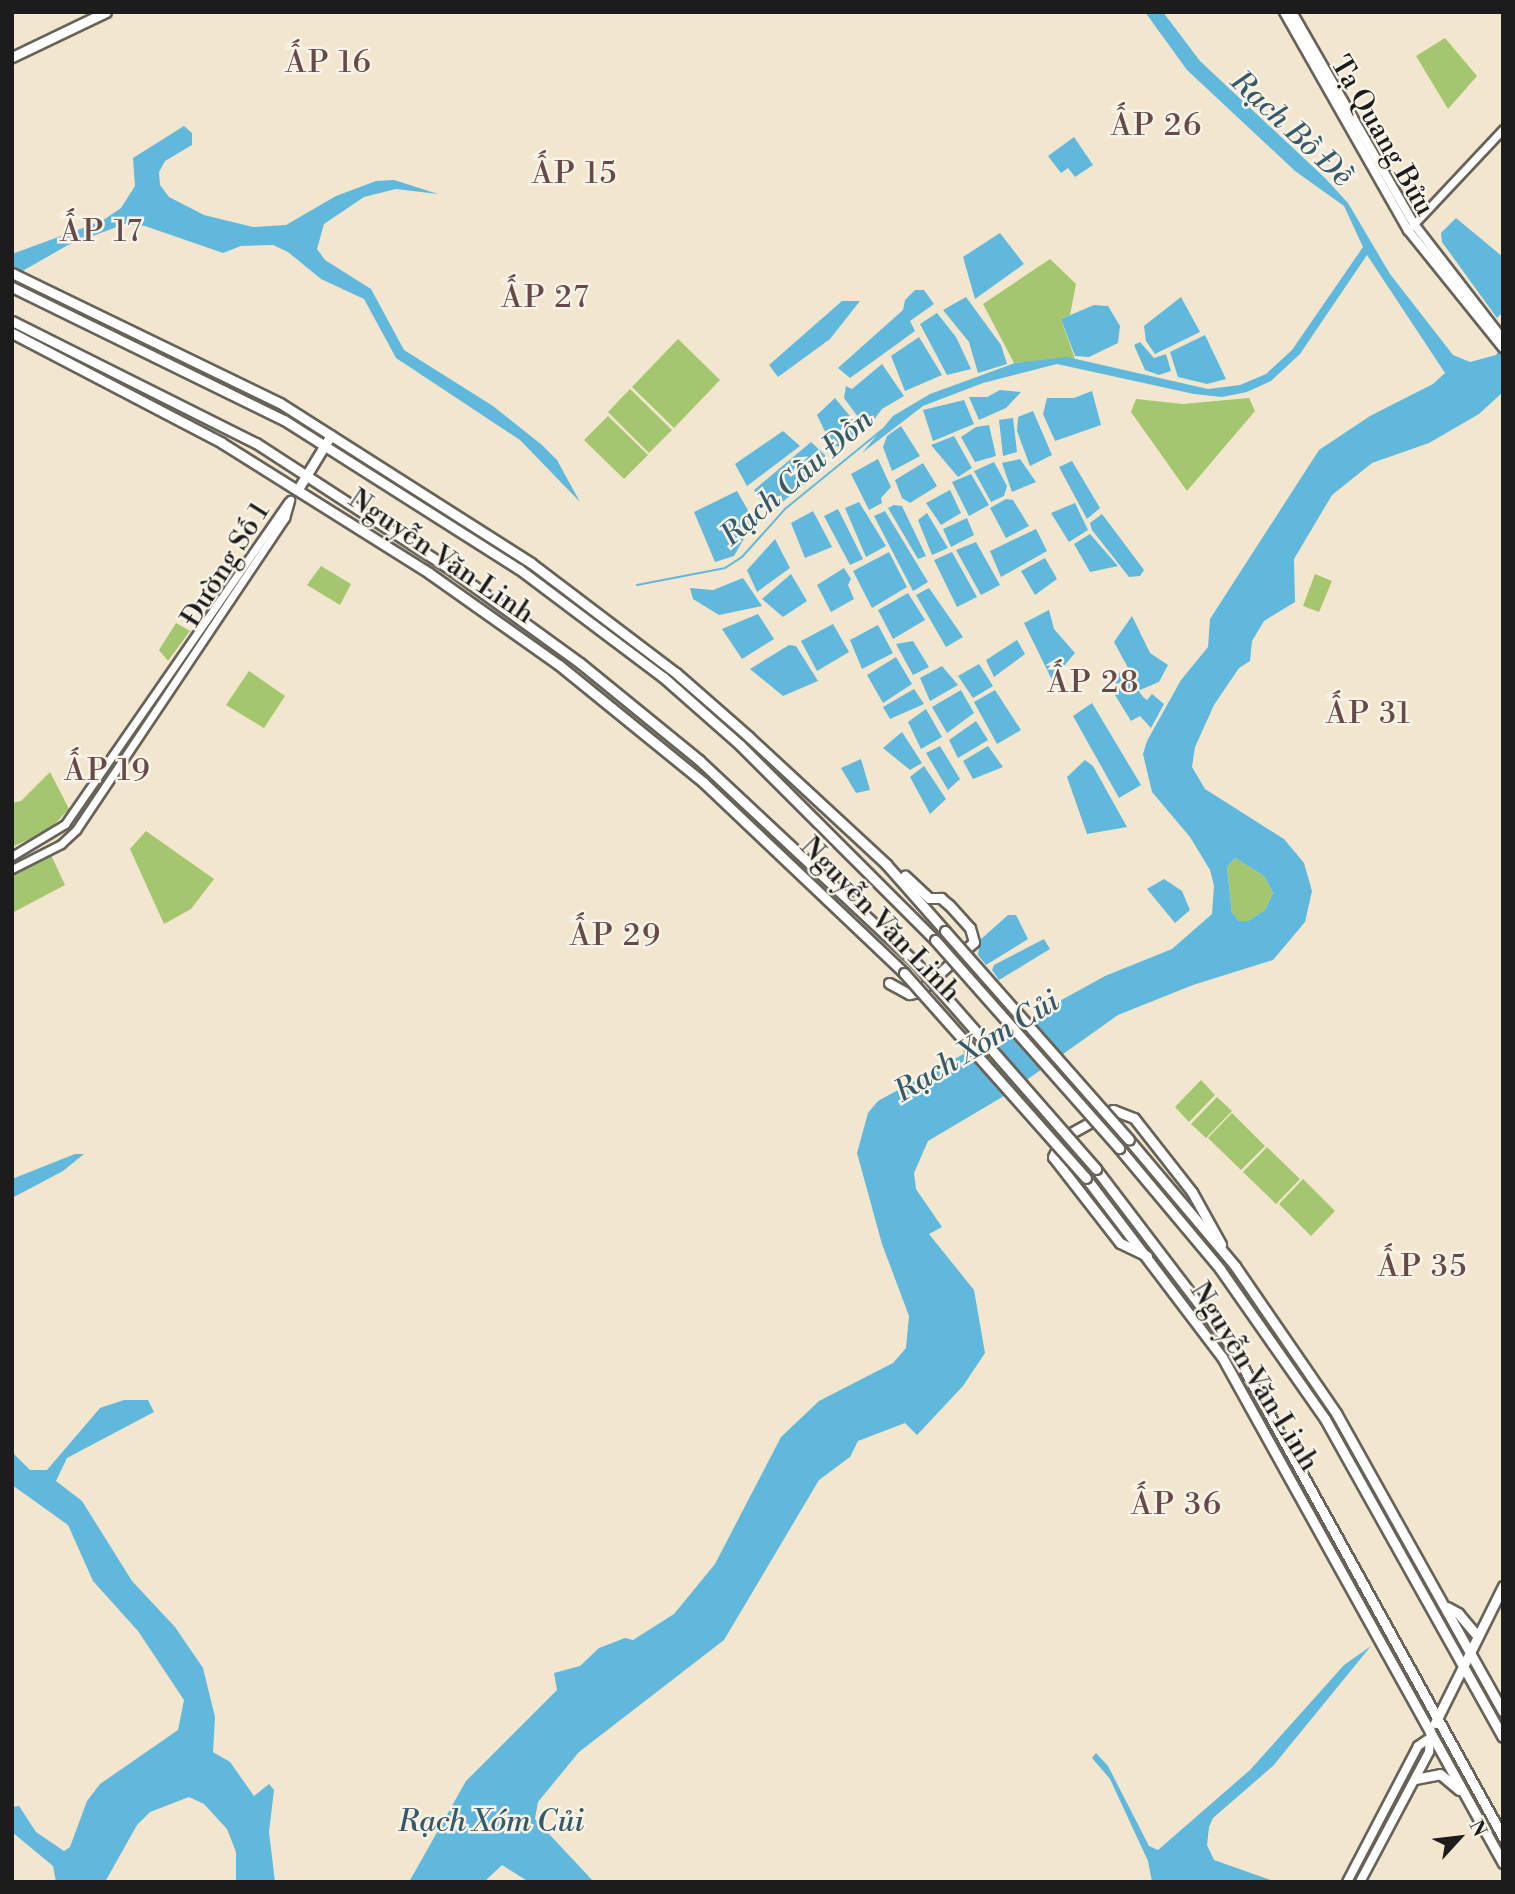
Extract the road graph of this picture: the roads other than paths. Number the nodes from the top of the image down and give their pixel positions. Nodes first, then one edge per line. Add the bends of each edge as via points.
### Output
1 (106, 12) edge
2 (1283, 12) edge
3 (1292, 12) edge
4 (1308, 46) junction
5 (12, 57) edge
6 (1503, 129) edge
7 (1411, 227) junction
8 (12, 273) edge
9 (1449, 277) junction
10 (12, 287) edge
11 (12, 321) edge
12 (12, 333) edge
13 (1503, 340) edge
14 (1503, 348) edge
15 (331, 435) junction
16 (325, 446) junction
17 (307, 474) junction
18 (298, 489) junction
19 (290, 500) junction
20 (88, 792) junction
21 (97, 799) junction
22 (12, 856) edge
23 (886, 864) junction
24 (12, 869) edge
25 (889, 983) dead end
26 (1224, 1252) junction
27 (1147, 1256) junction
28 (1321, 1505) junction
29 (1310, 1511) junction
30 (1503, 1586) edge
31 (1447, 1607) junction
32 (1477, 1636) junction
33 (1470, 1651) junction
34 (1464, 1663) junction
35 (1503, 1712) edge
36 (1437, 1718) junction
37 (1429, 1735) junction
38 (1503, 1737) edge
39 (1415, 1779) junction
40 (1470, 1802) junction
41 (1503, 1837) edge
42 (1503, 1863) edge
43 (1347, 1882) edge
44 (1360, 1882) edge

1 - 5 main road
2 - 4 main road, Tạ Quang Bửu
3 - 4 main road, Tạ Quang Bửu
4 - 7 main road, Tạ Quang Bửu
6 - 7 street
7 - 9 main road, Tạ Quang Bửu
8 - 15 main road, Nguyễn Văn Linh via 219,370
9 - 13 main road
9 - 14 main road
10 - 16 main road, Nguyễn Văn Linh via 215,383
11 - 17 main road, Nguyễn Văn Linh via 170,398
12 - 18 main road, Nguyễn Văn Linh via 222,443
15 - 16 main road
15 - 23 main road, Nguyễn Văn Linh via 531,563 676,673
16 - 17 main road
16 - 34 main road, Nguyễn Văn Linh, bridge via 519,569 663,677 842,842 935,940 1220,1269 1325,1419
17 - 18 main road
17 - 28 main road, Nguyễn Văn Linh, bridge via 580,663 735,791 915,962 1096,1169 1224,1335
18 - 19 street, Đường Số 1
18 - 27 main road, Nguyễn Văn Linh, bridge via 429,573 587,685 779,849 904,973 1086,1178
19 - 20 street, Đường Số 1
19 - 21 street, Đường Số 1 via 285,518
20 - 21 street
20 - 22 street, Đường Số 1 via 55,833
21 - 24 street, Đường Số 1 via 69,838
23 - 25 main road via 893,864 929,898 941,898 974,938 971,946 919,992 909,994
23 - 26 main road, Nguyễn Văn Linh, bridge
26 - 27 main road via 1174,1168 1134,1118 1113,1110 1062,1138 1053,1157 1120,1243
26 - 31 main road, Nguyễn Văn Linh via 1336,1413
27 - 29 main road, Nguyễn Văn Linh via 1222,1357
28 - 29 main road
28 - 36 main road, Nguyễn Văn Linh
29 - 37 main road, Nguyễn Văn Linh
30 - 32 main road
31 - 32 main road
31 - 33 main road, Nguyễn Văn Linh
32 - 33 main road
33 - 34 main road
33 - 35 main road, Nguyễn Văn Linh
34 - 36 main road
34 - 38 main road, Nguyễn Văn Linh
36 - 37 main road
36 - 41 main road, Nguyễn Văn Linh
37 - 39 main road via 1429,1752
37 - 40 main road, Nguyễn Văn Linh
37 - 43 main road via 1418,1746
39 - 40 main road via 1440,1774
39 - 44 main road
40 - 42 main road, Nguyễn Văn Linh

